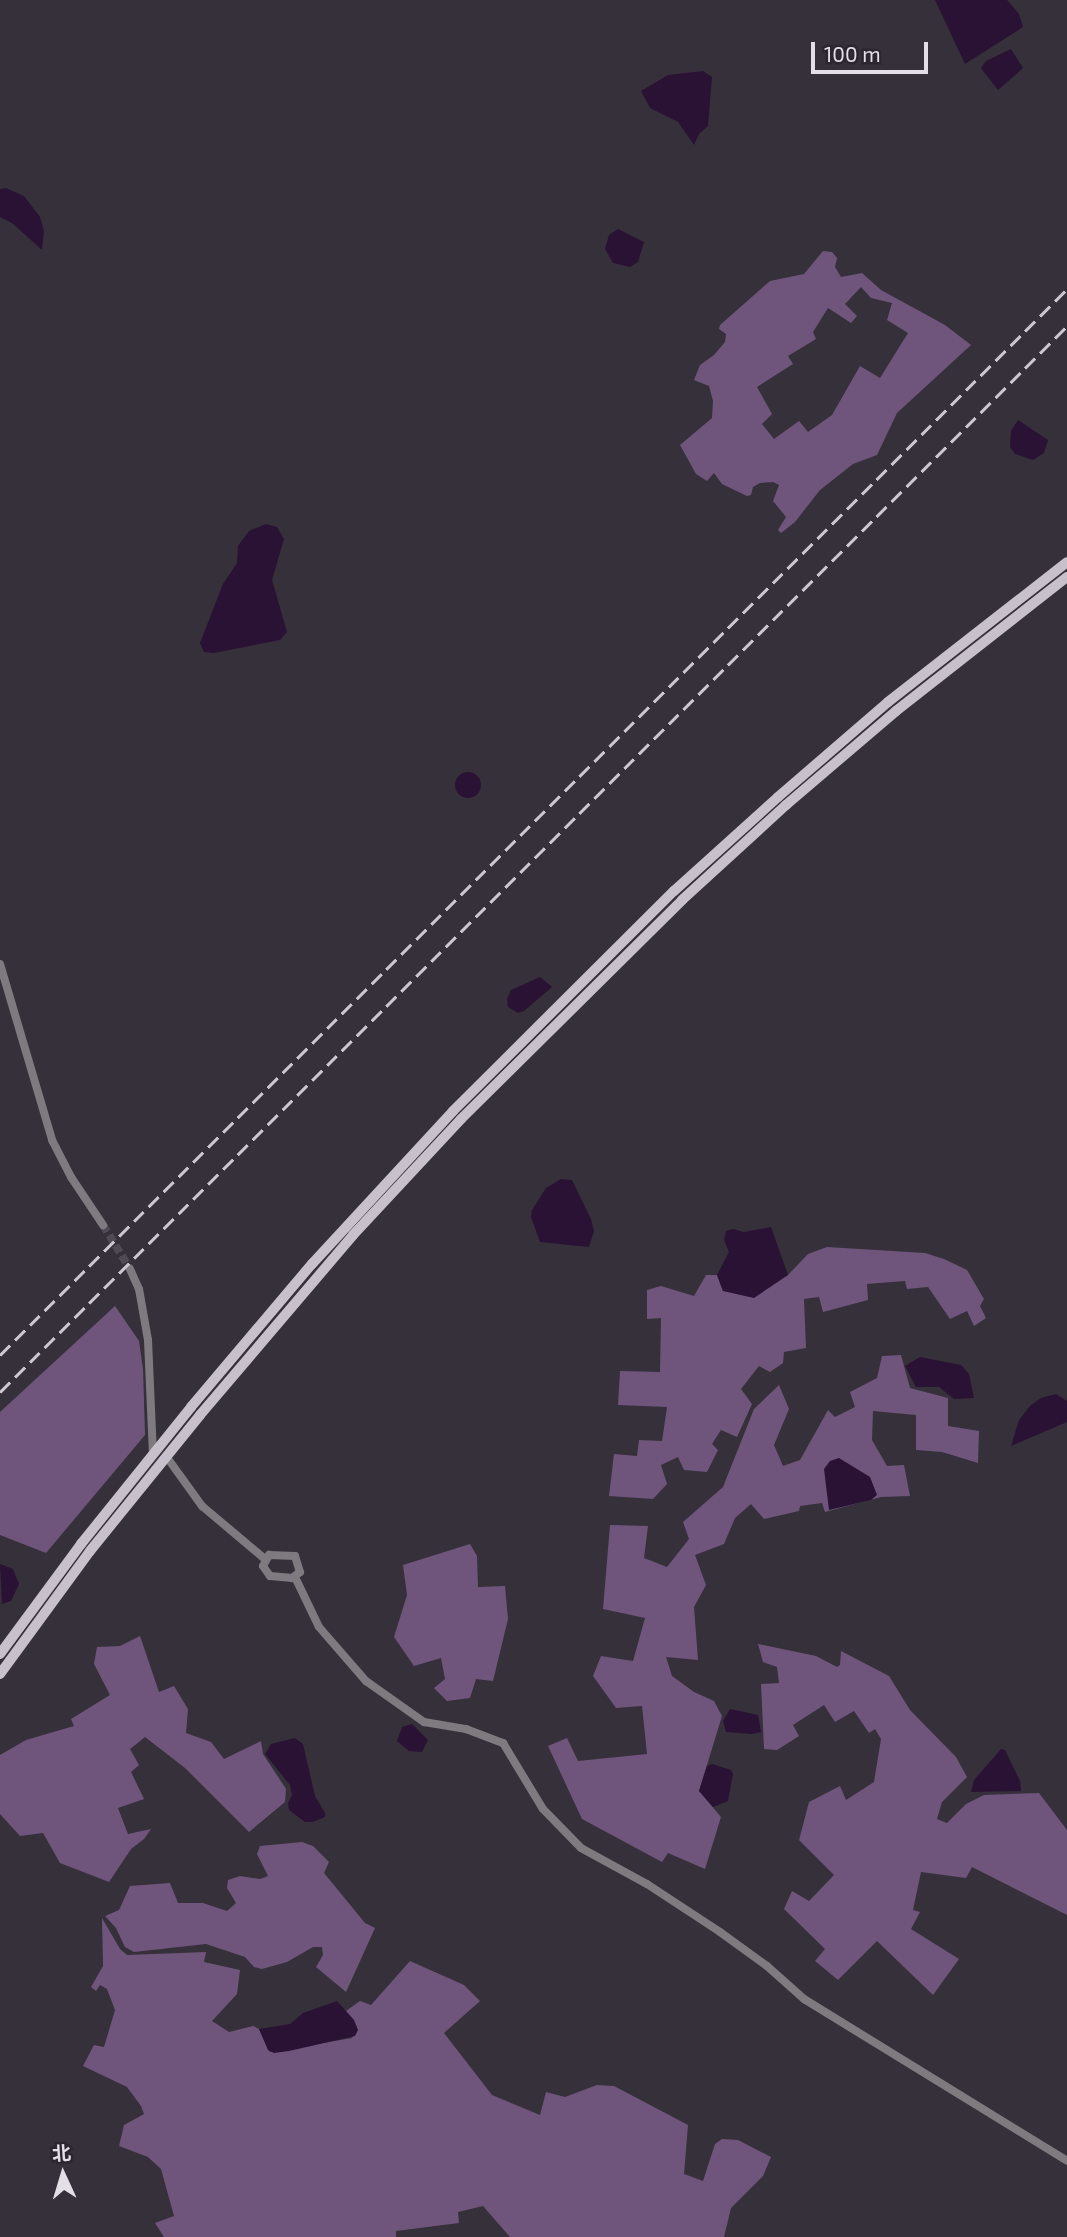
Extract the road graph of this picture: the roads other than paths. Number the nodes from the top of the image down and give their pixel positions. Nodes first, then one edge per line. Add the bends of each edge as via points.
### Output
1 (1067, 562) edge
2 (1067, 577) edge
3 (0, 964) edge
4 (103, 1225) tunnel mouth
5 (130, 1269) tunnel mouth
6 (153, 1454) junction
7 (166, 1456) junction
8 (265, 1559) junction
9 (295, 1577) junction
10 (0, 1654) edge
11 (0, 1674) edge
12 (1067, 2161) edge

1 - 6 main road via 869,718 674,891 386,1182
2 - 7 main road via 896,711 682,900 377,1209
3 - 4 street via 52,1140
5 - 6 street via 147,1331
6 - 10 main road
7 - 8 street via 202,1506
7 - 11 main road
8 - 9 street via 264,1569 270,1576
8 - 9 street via 269,1555 295,1556 300,1572
9 - 12 street via 319,1627 366,1681 424,1722 466,1728 503,1743 543,1809 581,1849 647,1884 720,1932 804,2000

